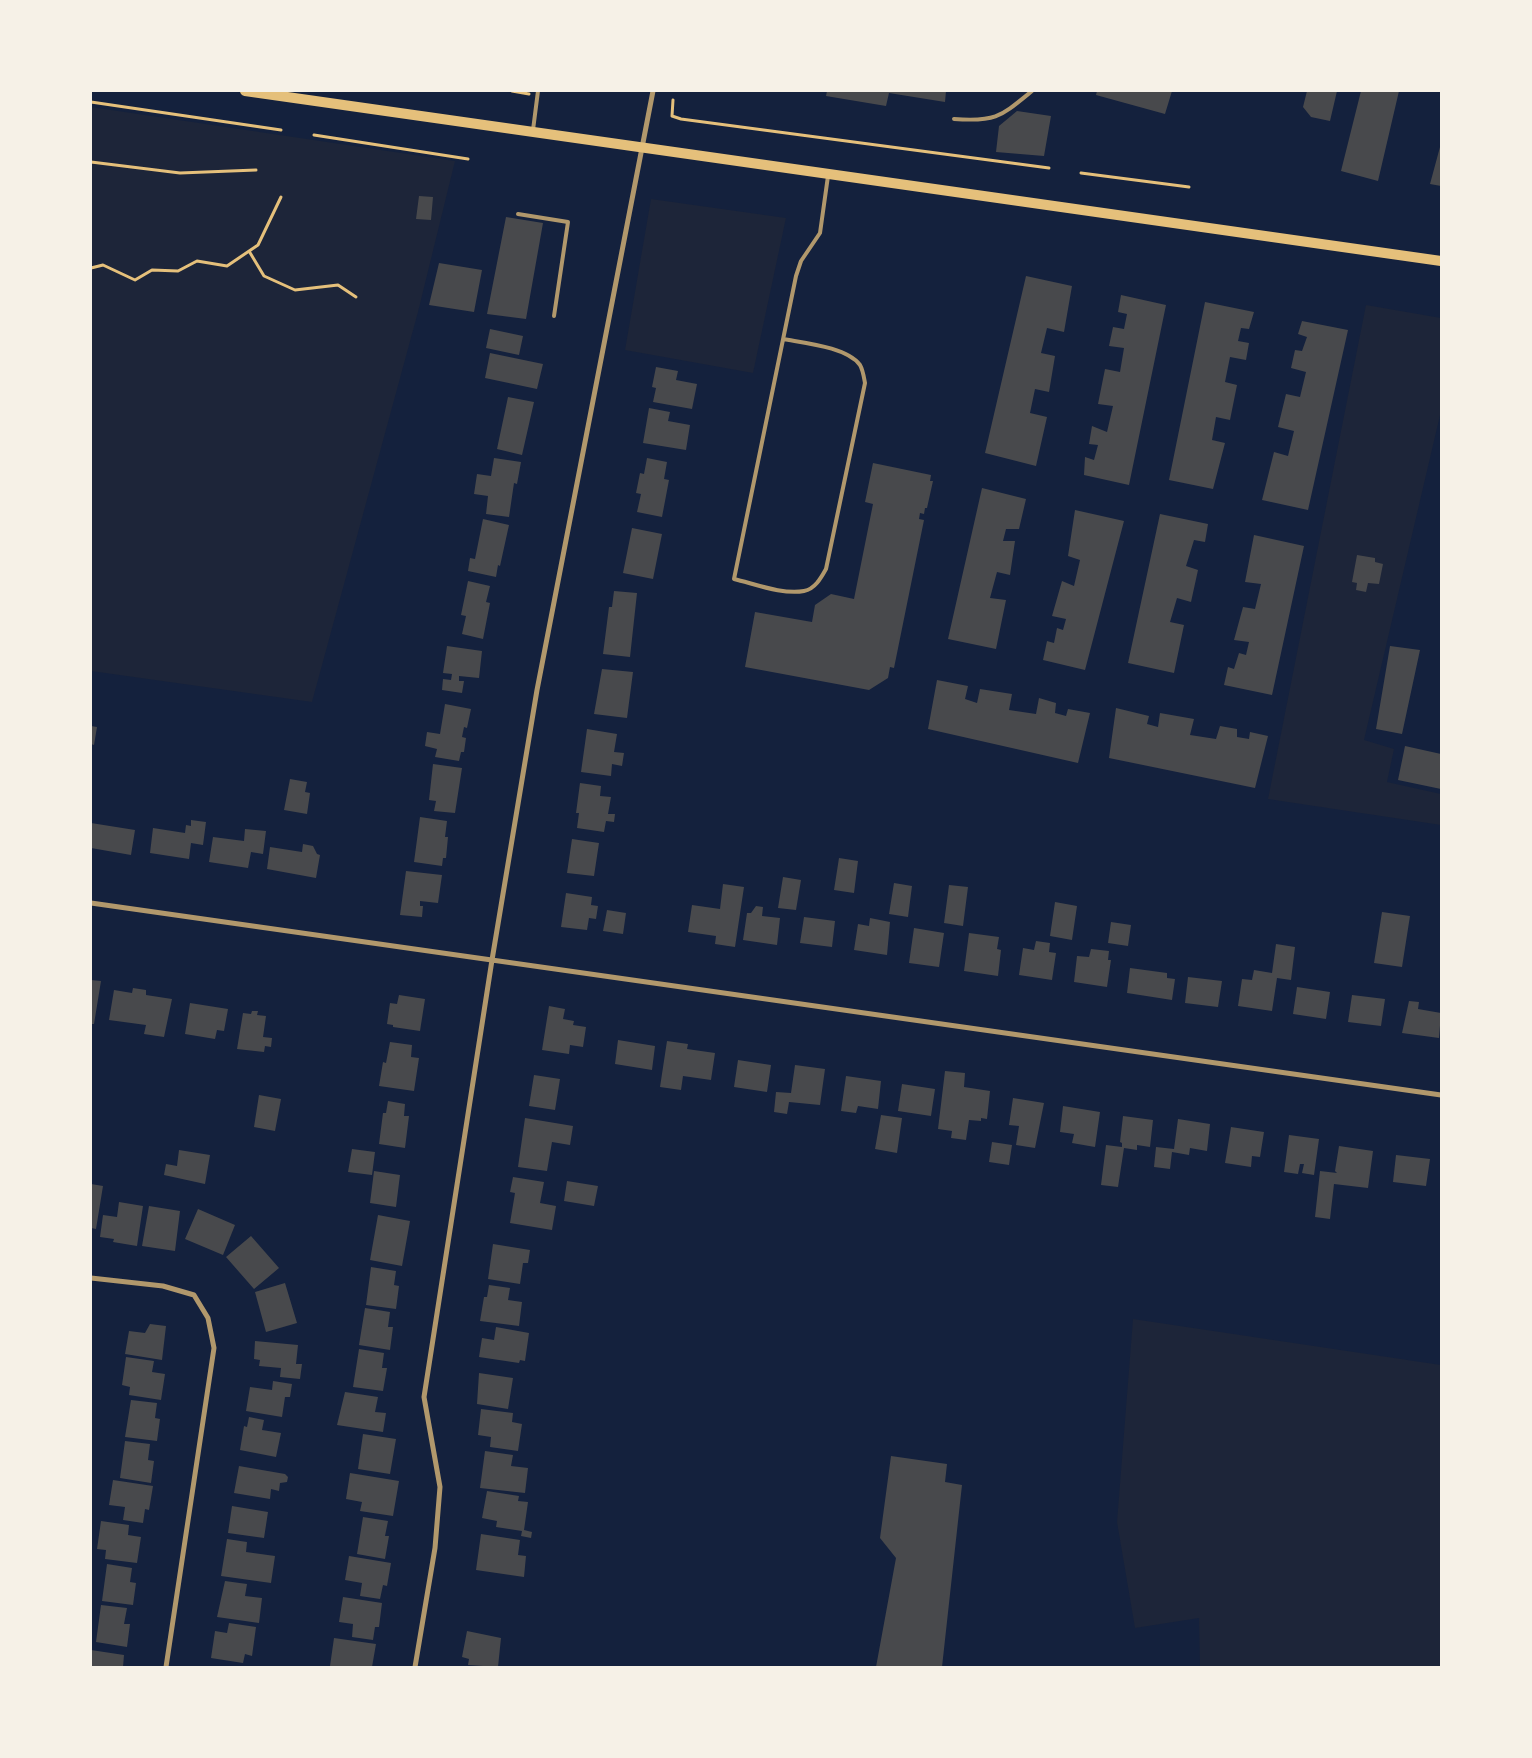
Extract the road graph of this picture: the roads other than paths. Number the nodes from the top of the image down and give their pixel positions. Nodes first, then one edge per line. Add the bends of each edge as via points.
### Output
1 (245, 91) edge
2 (538, 91) edge
3 (653, 91) edge
4 (1032, 91) edge
5 (302, 95) edge
6 (954, 119) dead end
7 (533, 132) junction
8 (641, 147) junction
9 (828, 174) junction
10 (518, 214) dead end
11 (1441, 261) edge
12 (554, 316) dead end
13 (783, 339) junction
14 (91, 903) edge
15 (492, 960) junction
16 (1441, 1095) edge
17 (91, 1278) edge
18 (166, 1667) edge
19 (415, 1667) edge

1 - 5 main road
2 - 7 lane
3 - 8 street
4 - 6 lane via 1002,116
5 - 7 main road
7 - 8 main road
8 - 9 main road
8 - 15 street via 537,690
9 - 11 main road
9 - 13 lane via 820,234 801,260
10 - 12 lane via 568,222
13 - 13 lane via 734,579 783,590 805,591 819,582 826,570 865,383 861,366 852,356
14 - 15 street
15 - 16 street
15 - 19 street via 424,1397 440,1487 435,1548
17 - 18 street via 163,1286 194,1294 208,1318 214,1348

